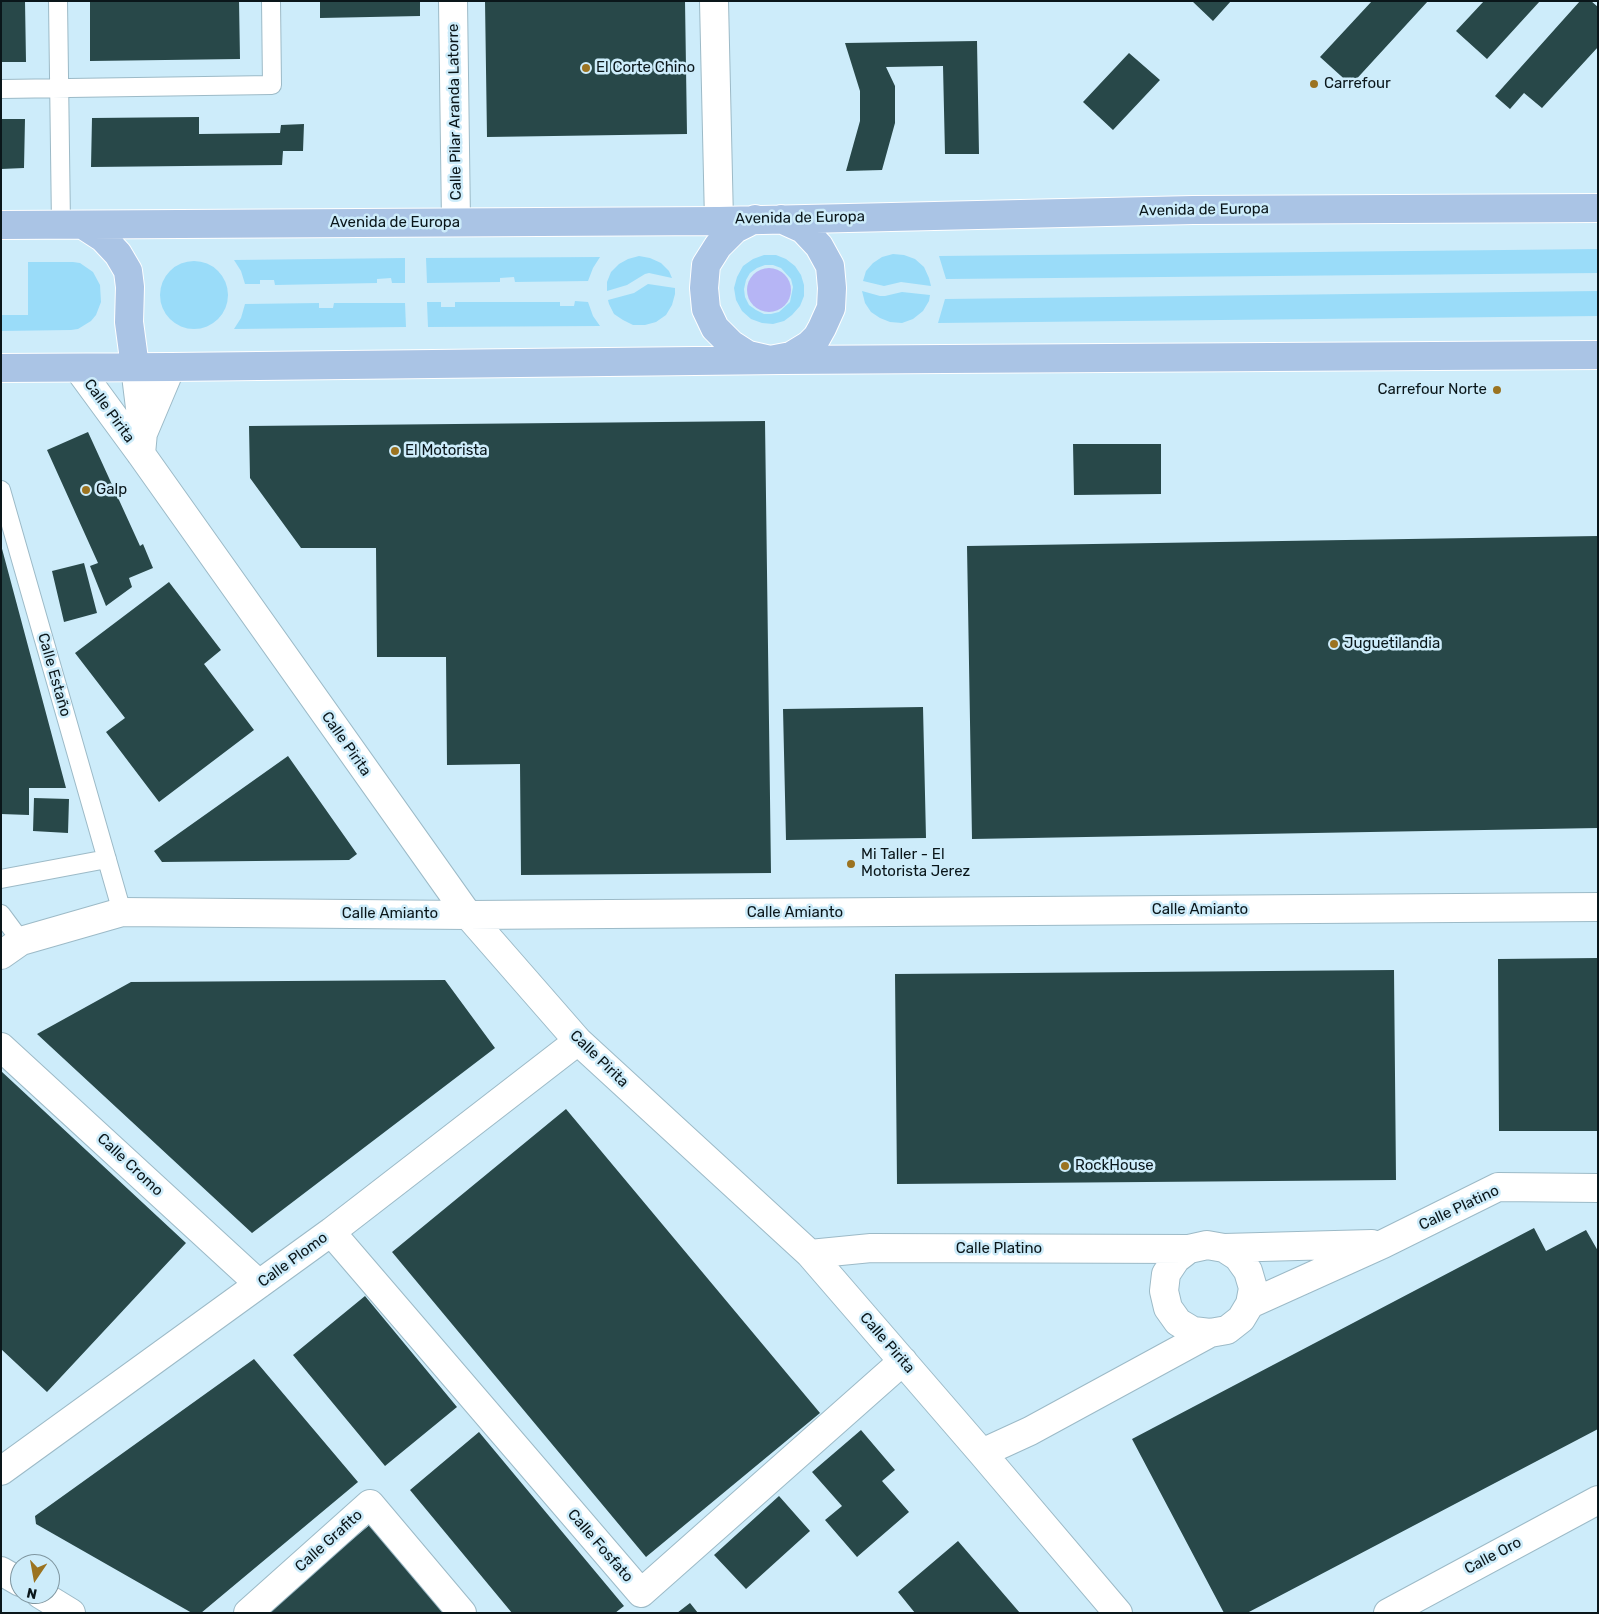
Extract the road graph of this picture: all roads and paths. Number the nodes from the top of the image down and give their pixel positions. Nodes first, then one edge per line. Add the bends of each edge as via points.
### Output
1 (58, 1) edge
2 (271, 1) edge
3 (453, 1) edge
4 (714, 1) edge
5 (59, 88) junction
6 (1, 89) edge
7 (1598, 208) edge
8 (769, 219) junction
9 (718, 221) junction
10 (456, 222) junction
11 (1, 225) edge
12 (72, 225) junction
13 (129, 322) junction
14 (1598, 355) edge
15 (770, 360) junction
16 (135, 367) junction
17 (171, 367) junction
18 (1, 368) edge
19 (84, 368) junction
20 (142, 443) junction
21 (1, 490) edge
22 (106, 859) junction
23 (1, 879) edge
24 (1598, 907) edge
25 (122, 912) junction
26 (1, 914) edge
27 (468, 915) junction
28 (11, 948) edge
29 (578, 1041) junction
30 (1, 1047) edge
31 (1598, 1188) edge
32 (331, 1232) junction
33 (1384, 1244) junction
34 (1224, 1248) junction
35 (1189, 1249) junction
36 (810, 1254) junction
37 (259, 1284) junction
38 (1250, 1304) junction
39 (1210, 1333) junction
40 (903, 1361) junction
41 (982, 1452) junction
42 (1, 1471) edge
43 (1598, 1500) edge
44 (56, 1604) edge
45 (71, 1613) edge
46 (248, 1613) edge
47 (462, 1613) edge
48 (1118, 1613) edge
49 (1388, 1613) edge

1 - 5 lane
2 - 5 lane via 272,85
3 - 10 street, Calle Pilar Aranda Latorre
4 - 9 street
5 - 6 lane
5 - 12 lane
7 - 8 main road, Avenida de Europa via 1193,210
8 - 9 main road, Avenida de Europa
8 - 15 main road via 803,229 819,246 830,266 832,288 832,308 816,337 791,356
8 - 15 main road via 735,229 718,246 706,265 704,295 706,310 715,328 731,344 748,355
9 - 10 main road, Avenida de Europa
10 - 12 main road, Avenida de Europa
11 - 12 main road, Avenida de Europa
12 - 13 main road via 103,238 128,271
13 - 16 main road
13 - 19 main road via 124,342 110,356
14 - 15 main road
15 - 17 main road
16 - 17 main road
16 - 19 main road
16 - 20 street, Calle Pirita
17 - 20 street, Calle Pirita
18 - 19 main road
19 - 20 street, Calle Pirita
20 - 27 street, Calle Pirita
21 - 22 lane, Calle Estaño
22 - 23 lane
22 - 25 lane, Calle Estaño
24 - 27 street, Calle Amianto
25 - 27 street, Calle Amianto
25 - 28 street, Calle Amianto
26 - 28 lane
27 - 29 street, Calle Pirita
29 - 32 street, Calle Plomo
29 - 36 street, Calle Pirita
30 - 37 street, Calle Cromo
31 - 33 street, Calle Platino via 1498,1187
32 - 37 street, Calle Plomo
32 - 40 street, Calle Fosfato via 641,1593
33 - 34 street, Calle Platino
33 - 38 street, Calle Platino
34 - 35 street via 1207,1245
34 - 38 street via 1238,1257 1248,1271 1253,1288
35 - 36 street, Calle Platino via 871,1248
35 - 39 street via 1176,1259 1166,1274 1164,1291 1168,1308 1178,1322 1193,1331
36 - 40 street, Calle Pirita
37 - 42 street, Calle Plomo
38 - 39 street via 1241,1320 1227,1330
39 - 41 street via 1030,1431
40 - 41 street, Calle Pirita
41 - 48 street, Calle Pirita
43 - 49 street, Calle Oro
44 - 45 street
46 - 47 street, Calle Grafito via 370,1504

